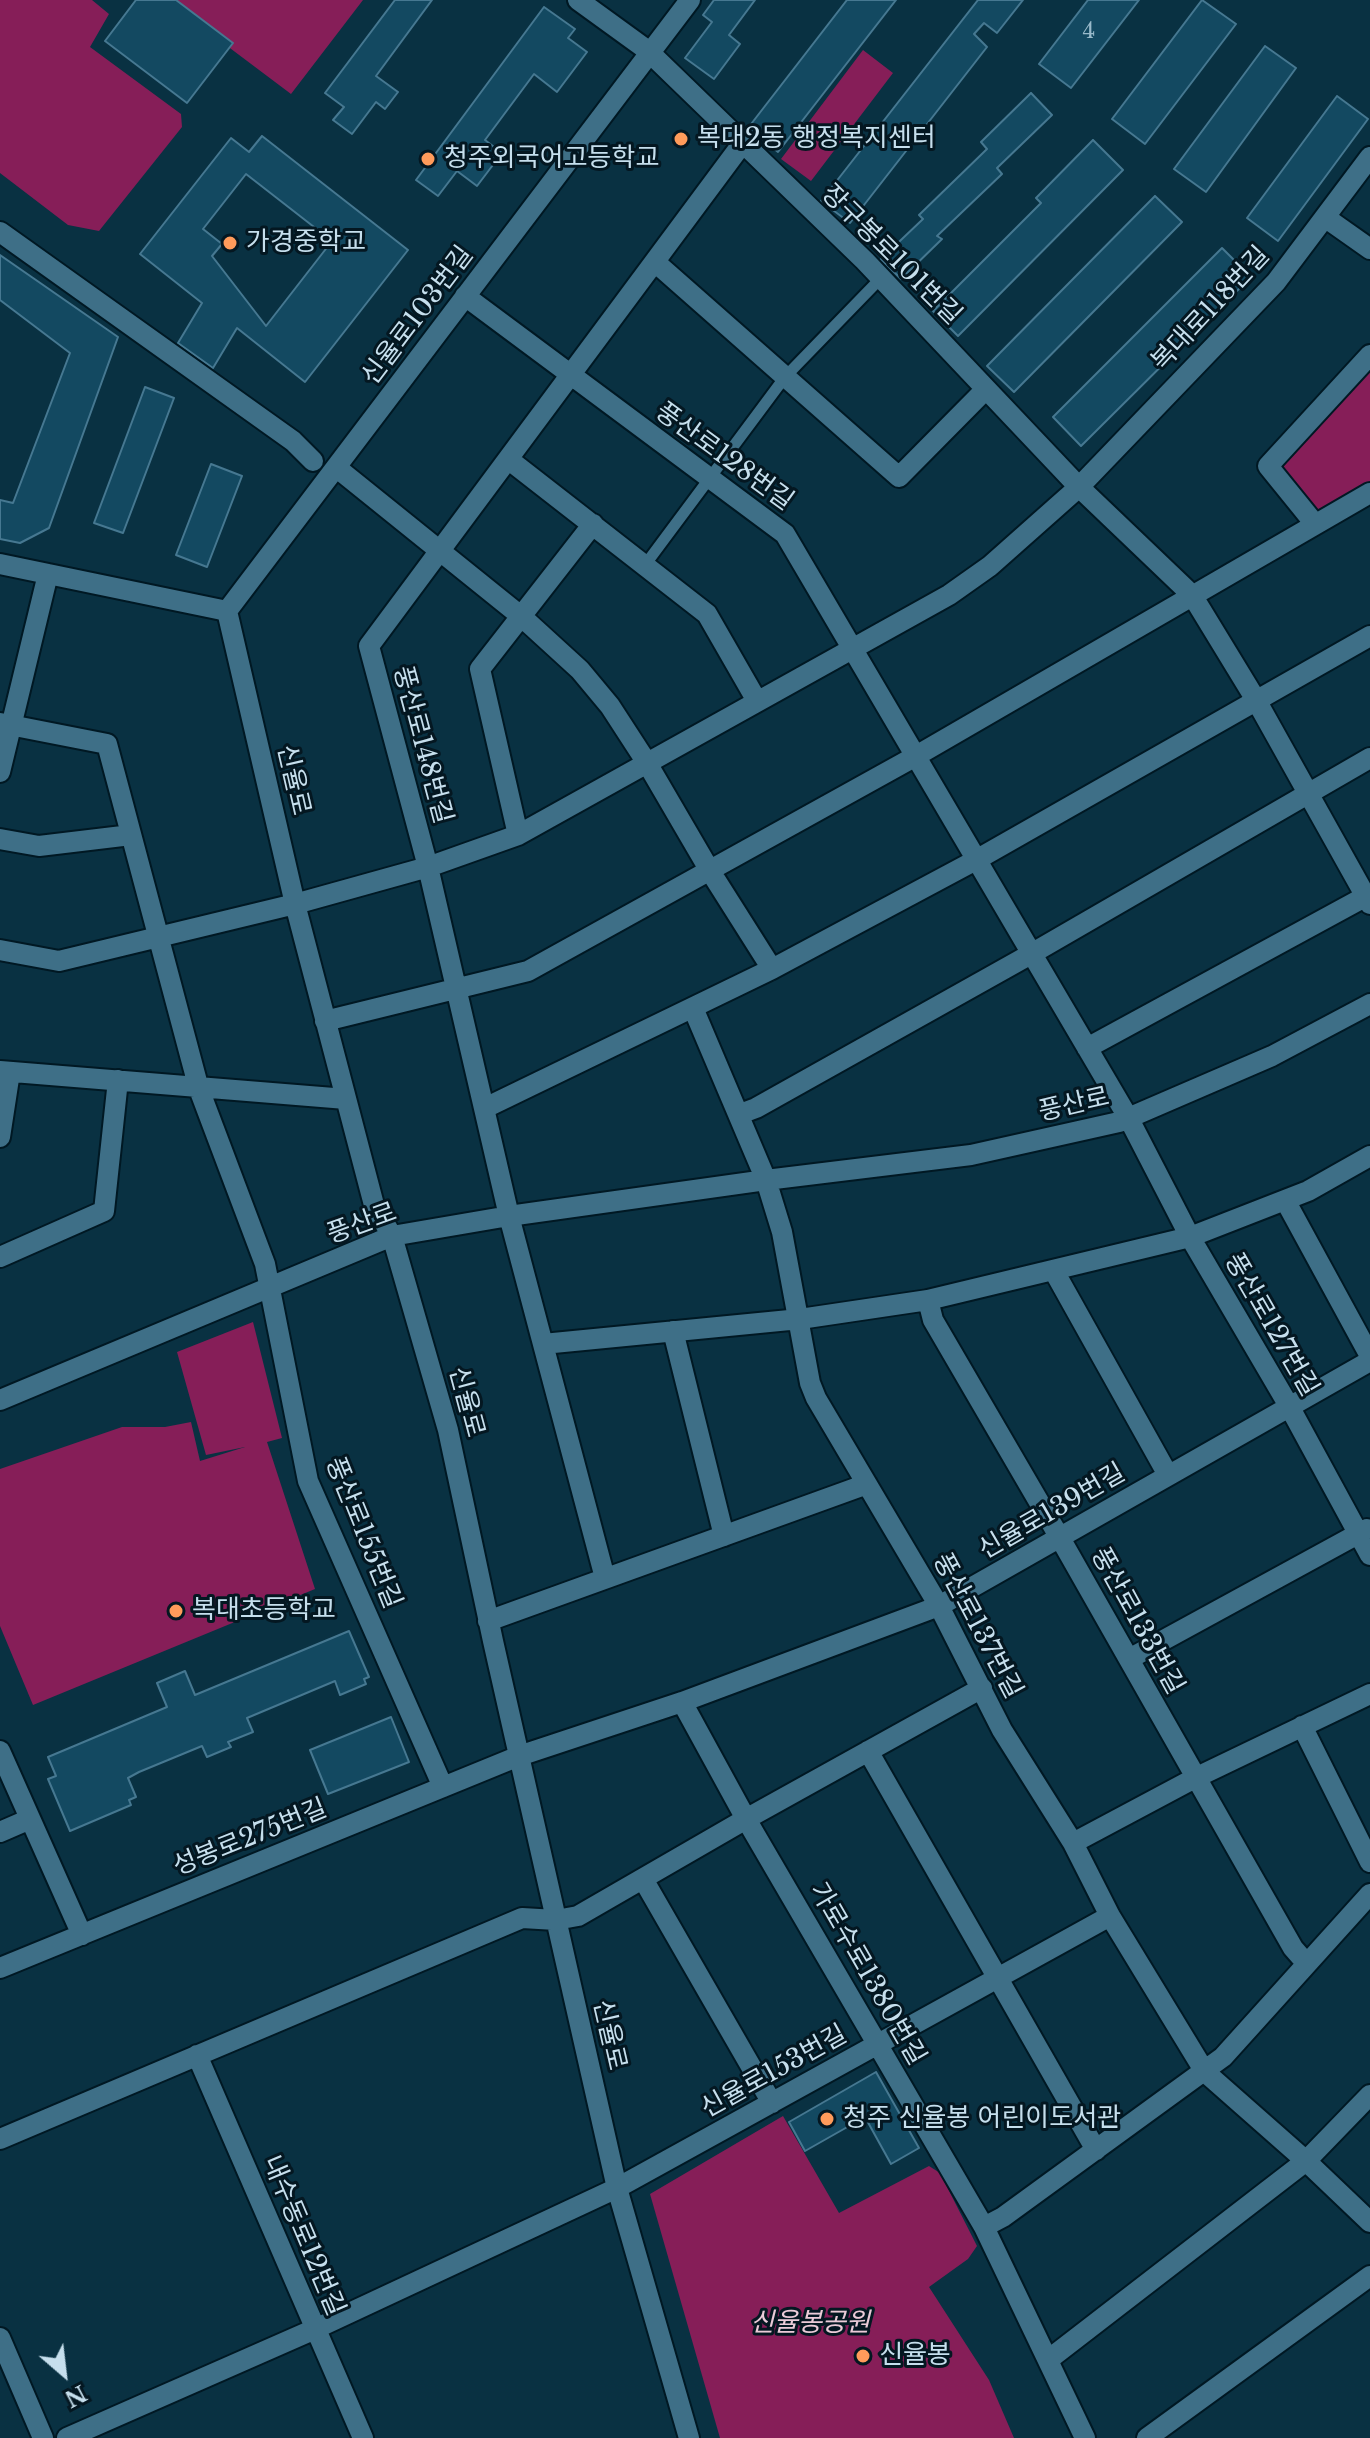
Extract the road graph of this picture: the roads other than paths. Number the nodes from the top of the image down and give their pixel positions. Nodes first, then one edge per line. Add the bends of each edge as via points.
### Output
1 (578, 0) edge
2 (690, 0) edge
3 (651, 53) junction
4 (742, 144) junction
5 (1370, 157) edge
6 (1326, 218) junction
7 (0, 232) edge
8 (1370, 249) edge
9 (655, 262) junction
10 (881, 278) junction
11 (465, 296) junction
12 (1370, 355) edge
13 (570, 376) junction
14 (785, 377) junction
15 (986, 389) junction
16 (508, 459) junction
17 (313, 461) dead end
18 (337, 468) junction
19 (708, 477) junction
20 (1079, 487) junction
21 (1370, 493) edge
22 (593, 524) junction
23 (1315, 524) junction
24 (441, 550) junction
25 (0, 564) edge
26 (645, 565) junction
27 (48, 574) junction
28 (1192, 595) junction
29 (227, 611) junction
30 (522, 617) junction
31 (1370, 636) edge
32 (853, 647) junction
33 (1256, 700) junction
34 (757, 701) junction
35 (6, 724) edge
36 (916, 756) junction
37 (1370, 758) edge
38 (647, 763) junction
39 (0, 772) edge
40 (1308, 794) junction
41 (131, 835) junction
42 (518, 835) junction
43 (0, 839) edge
44 (976, 860) junction
45 (428, 867) junction
46 (710, 871) junction
47 (1369, 898) edge
48 (295, 904) junction
49 (159, 938) junction
50 (0, 950) edge
51 (1031, 954) junction
52 (772, 969) junction
53 (458, 990) junction
54 (1370, 1004) edge
55 (693, 1008) junction
56 (325, 1021) junction
57 (1087, 1048) junction
58 (5, 1071) edge
59 (118, 1080) junction
60 (199, 1089) junction
61 (346, 1099) junction
62 (485, 1108) junction
63 (740, 1114) junction
64 (1129, 1119) junction
65 (0, 1137) edge
66 (1370, 1156) edge
67 (766, 1180) junction
68 (1285, 1200) junction
69 (509, 1216) junction
70 (392, 1236) junction
71 (1190, 1237) junction
72 (0, 1257) edge
73 (1054, 1271) junction
74 (271, 1288) junction
75 (928, 1300) junction
76 (800, 1319) junction
77 (673, 1331) junction
78 (543, 1344) junction
79 (1370, 1358) edge
80 (0, 1400) edge
81 (1289, 1406) junction
82 (1168, 1475) junction
83 (867, 1484) junction
84 (1364, 1531) edge
85 (724, 1536) junction
86 (1060, 1538) junction
87 (1370, 1555) edge
88 (605, 1578) junction
89 (939, 1606) junction
90 (488, 1621) junction
91 (1129, 1659) junction
92 (982, 1688) junction
93 (1370, 1694) edge
94 (682, 1702) junction
95 (1302, 1726) junction
96 (0, 1751) edge
97 (868, 1751) junction
98 (519, 1756) junction
99 (1195, 1778) junction
100 (443, 1787) junction
101 (30, 1819) junction
102 (746, 1819) junction
103 (0, 1832) edge
104 (1073, 1843) junction
105 (1370, 1862) edge
106 (643, 1879) junction
107 (1370, 1894) edge
108 (1110, 1916) junction
109 (556, 1920) junction
110 (82, 1935) junction
111 (1307, 1964) junction
112 (0, 1968) edge
113 (997, 1978) junction
114 (878, 2044) junction
115 (197, 2055) junction
116 (1205, 2072) junction
117 (1370, 2095) edge
118 (772, 2103) junction
119 (0, 2139) edge
120 (1096, 2150) junction
121 (1306, 2161) junction
122 (617, 2188) junction
123 (1370, 2222) edge
124 (984, 2227) junction
125 (1370, 2276) edge
126 (315, 2329) junction
127 (0, 2338) edge
128 (1048, 2360) junction
129 (43, 2438) edge
130 (67, 2438) edge
131 (363, 2438) edge
132 (689, 2438) edge
133 (1085, 2438) edge
134 (1147, 2438) edge

1 - 3 street, 장구봉로101번길
2 - 3 street, 신율로103번길
3 - 4 street, 장구봉로101번길
3 - 11 street, 신율로103번길
4 - 9 street, 풍산로148번길
4 - 10 street, 장구봉로101번길
5 - 6 street, 복대로118번길
6 - 8 street
6 - 20 street, 복대로118번길 via 1276,282
7 - 17 street via 293,441
9 - 13 street, 풍산로148번길
9 - 14 street
10 - 14 lane
10 - 15 street, 장구봉로101번길
11 - 13 street, 풍산로128번길
11 - 18 street, 신율로103번길
12 - 23 street via 1268,466
13 - 16 street, 풍산로148번길
13 - 19 street, 풍산로128번길
14 - 15 street via 899,477
14 - 19 lane
15 - 20 street, 장구봉로101번길
16 - 22 street
16 - 24 street, 풍산로148번길
18 - 24 street
18 - 29 street, 신율로103번길
19 - 26 lane
19 - 32 street, 풍산로128번길 via 785,534
20 - 28 street, 장구봉로101번길
20 - 32 street, 복대로118번길 via 990,566 949,595
21 - 23 street
22 - 26 street
22 - 30 street
23 - 28 street
24 - 30 street
24 - 45 street, 풍산로148번길 via 369,646
25 - 27 street
26 - 34 street via 707,614
27 - 29 street
27 - 35 street
28 - 33 street, 장구봉로101번길
28 - 36 street
29 - 48 street, 신율로
30 - 38 street via 580,670
30 - 42 street via 480,669
31 - 33 street
32 - 34 street, 복대로118번길
32 - 36 street, 풍산로128번길
33 - 40 street, 장구봉로101번길
33 - 44 street
34 - 38 street, 복대로118번길
35 - 39 street
35 - 41 street, 풍산로155번길 via 107,744
36 - 44 street, 풍산로128번길
36 - 46 street
37 - 40 street
38 - 42 street, 복대로118번길
38 - 46 street
40 - 47 street, 장구봉로101번길
40 - 51 street
41 - 43 street via 39,846
41 - 49 street, 풍산로155번길
42 - 45 street, 복대로118번길
44 - 51 street, 풍산로128번길
44 - 52 street
45 - 48 street, 복대로118번길
45 - 53 street, 풍산로148번길
46 - 52 street
46 - 53 street via 528,971
47 - 57 street
48 - 49 street, 복대로118번길
48 - 56 street, 신율로
49 - 50 street, 복대로118번길 via 59,961
49 - 60 street, 풍산로155번길
51 - 57 street, 풍산로128번길
51 - 63 street
52 - 55 street
53 - 56 street
53 - 62 street, 풍산로148번길
54 - 64 street, 풍산로 via 1272,1056
55 - 62 street
55 - 63 street
56 - 61 street, 신율로
57 - 64 street, 풍산로128번길
58 - 59 street
58 - 65 street
59 - 60 street
59 - 72 street via 104,1211
60 - 61 street
60 - 74 street, 풍산로155번길
61 - 70 street, 신율로 via 374,1205
62 - 69 street, 풍산로148번길
63 - 67 street
64 - 67 street, 풍산로 via 971,1155
64 - 71 street, 풍산로127번길
66 - 68 street
67 - 69 street, 풍산로
67 - 76 street, 풍산로137번길
68 - 71 street
68 - 79 street
69 - 70 street, 풍산로
69 - 78 street, 풍산로148번길
70 - 74 street, 풍산로
70 - 90 street, 신율로 via 448,1430
71 - 73 street
71 - 81 street, 풍산로127번길
73 - 75 street
73 - 82 street
74 - 80 street, 풍산로
74 - 100 street, 풍산로155번길 via 308,1481
75 - 76 street
75 - 86 street, 풍산로133번길 via 933,1320
76 - 77 street
76 - 83 street, 풍산로137번길 via 816,1398
77 - 78 street
77 - 85 street
78 - 88 street, 풍산로148번길
79 - 81 street, 신율로139번길
81 - 82 street, 신율로139번길
81 - 84 street, 풍산로127번길
82 - 86 street, 신율로139번길
83 - 85 street
83 - 89 street, 풍산로137번길
84 - 87 street, 풍산로127번길
84 - 91 street
85 - 88 street
86 - 89 street, 신율로139번길
86 - 91 street, 풍산로133번길
88 - 90 street
89 - 92 street, 풍산로137번길
89 - 94 street, 신율로139번길
90 - 98 street, 신율로
91 - 99 street, 풍산로133번길
92 - 97 street
92 - 104 street, 풍산로137번길 via 1002,1730
93 - 95 street
94 - 98 street, 신율로139번길
94 - 102 street, 가로수로1380번길
95 - 99 street
95 - 105 street
96 - 101 street
97 - 102 street
97 - 113 street
98 - 100 street, 성봉로275번길
98 - 109 street, 신율로
99 - 104 street
99 - 111 street, 풍산로133번길
100 - 110 street, 성봉로275번길
101 - 103 street
101 - 110 street
102 - 106 street
102 - 114 street, 가로수로1380번길
104 - 108 street, 풍산로137번길
106 - 109 street via 578,1916
106 - 118 street
107 - 111 street
108 - 113 street, 신율로153번길
108 - 116 street, 풍산로137번길
109 - 115 street via 522,1918
109 - 122 street, 신율로
110 - 112 street, 성봉로275번길
111 - 116 street
113 - 114 street, 신율로153번길
113 - 120 street
114 - 118 street, 신율로153번길
114 - 124 street, 가로수로1380번길
115 - 119 street
115 - 126 street, 내수동로12번길
116 - 120 street
116 - 121 street, 풍산로137번길
117 - 121 street
118 - 122 street, 신율로153번길
120 - 124 street
121 - 123 street, 풍산로137번길
121 - 128 street
122 - 126 street, 신율로153번길
122 - 132 street, 신율로
124 - 128 street, 가로수로1380번길
125 - 134 street
126 - 130 street, 신율로153번길
126 - 131 street, 내수동로12번길
127 - 129 street
128 - 133 street, 가로수로1380번길

